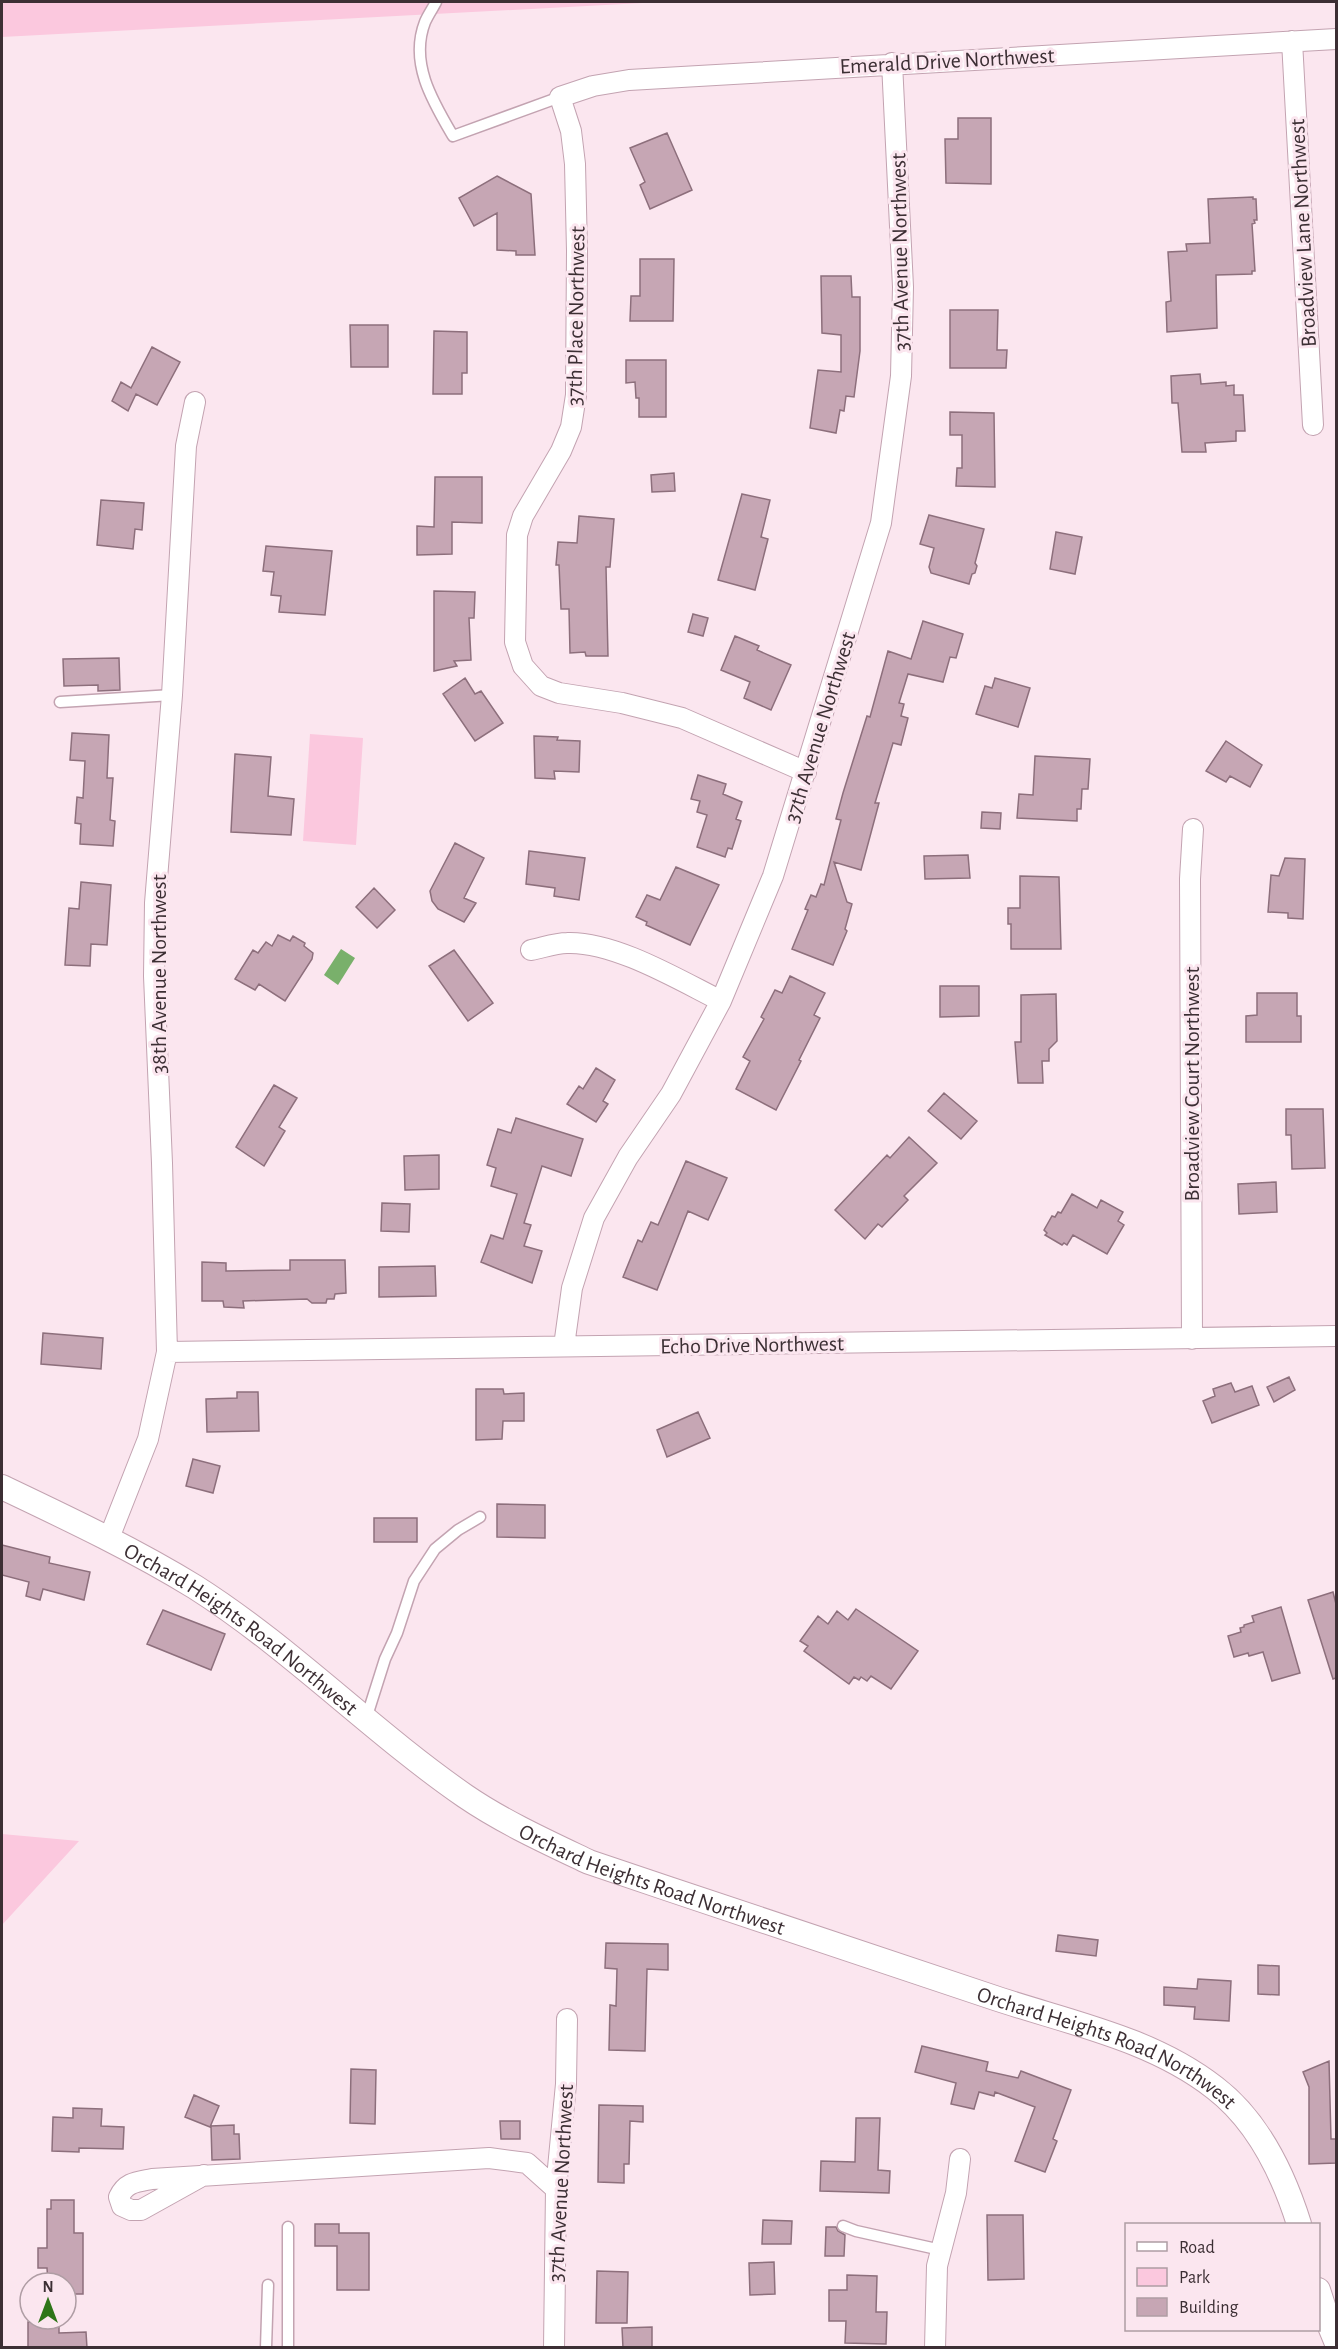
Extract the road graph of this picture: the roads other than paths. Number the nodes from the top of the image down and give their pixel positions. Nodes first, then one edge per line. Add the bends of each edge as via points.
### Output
1 (436, 2) edge
2 (1336, 39) edge
3 (1292, 41) junction
4 (892, 63) junction
5 (560, 97) junction
6 (195, 402) dead end
7 (1313, 425) dead end
8 (172, 695) junction
9 (60, 702) dead end
10 (806, 772) junction
11 (1193, 829) dead end
12 (531, 950) dead end
13 (721, 1001) junction
14 (1336, 1336) edge
15 (1192, 1339) junction
16 (564, 1346) junction
17 (167, 1352) junction
18 (2, 1487) edge
19 (480, 1517) dead end
20 (109, 1538) junction
21 (366, 1719) junction
22 (567, 2019) dead end
23 (960, 2159) dead end
24 (204, 2175) dead end
25 (556, 2189) junction
26 (1299, 2223) edge
27 (843, 2226) dead end
28 (288, 2227) dead end
29 (941, 2250) junction
30 (268, 2285) dead end
31 (1320, 2296) edge
32 (1336, 2341) edge
33 (266, 2348) edge
34 (288, 2348) edge
35 (554, 2348) edge
36 (935, 2348) edge

1 - 5 lane via 424,23 421,68 431,99 453,136
2 - 3 street, Emerald Drive Northwest
3 - 4 street, Emerald Drive Northwest
3 - 7 street, Broadview Lane Northwest
4 - 5 street, Emerald Drive Northwest via 628,80
4 - 10 street, 37th Avenue Northwest via 903,287 899,399 881,523
5 - 10 street, 37th Place Northwest via 571,131 575,164 576,396 571,427 561,451 523,516 517,535 515,642 523,666 541,686 559,693 682,718
6 - 8 street, 38th Avenue Northwest via 186,446
8 - 9 lane
8 - 17 street, 38th Avenue Northwest via 155,903 154,976
10 - 13 street, 37th Avenue Northwest via 773,876
11 - 15 street, Broadview Court Northwest
12 - 13 street via 567,943 603,947
13 - 16 street, 37th Avenue Northwest via 671,1094 628,1157 594,1218 572,1288
14 - 15 street, Echo Drive Northwest
15 - 16 street, Echo Drive Northwest
16 - 17 street, Echo Drive Northwest
17 - 20 street, 38th Avenue Northwest via 148,1439
18 - 20 street, Orchard Heights Road Northwest
19 - 21 lane via 435,1549 414,1581
20 - 21 street, Orchard Heights Road Northwest via 196,1588
21 - 26 street, Orchard Heights Road Northwest via 465,1796 530,1834 589,1862 1114,2036 1173,2062 1215,2088 1248,2120 1278,2169
22 - 25 street, 37th Avenue Northwest via 566,2084
23 - 29 street via 956,2193
24 - 25 street via 489,2158 527,2163
25 - 35 street, 37th Avenue Northwest
27 - 29 lane
28 - 34 lane
29 - 36 street via 934,2304
30 - 33 lane
31 - 32 street

